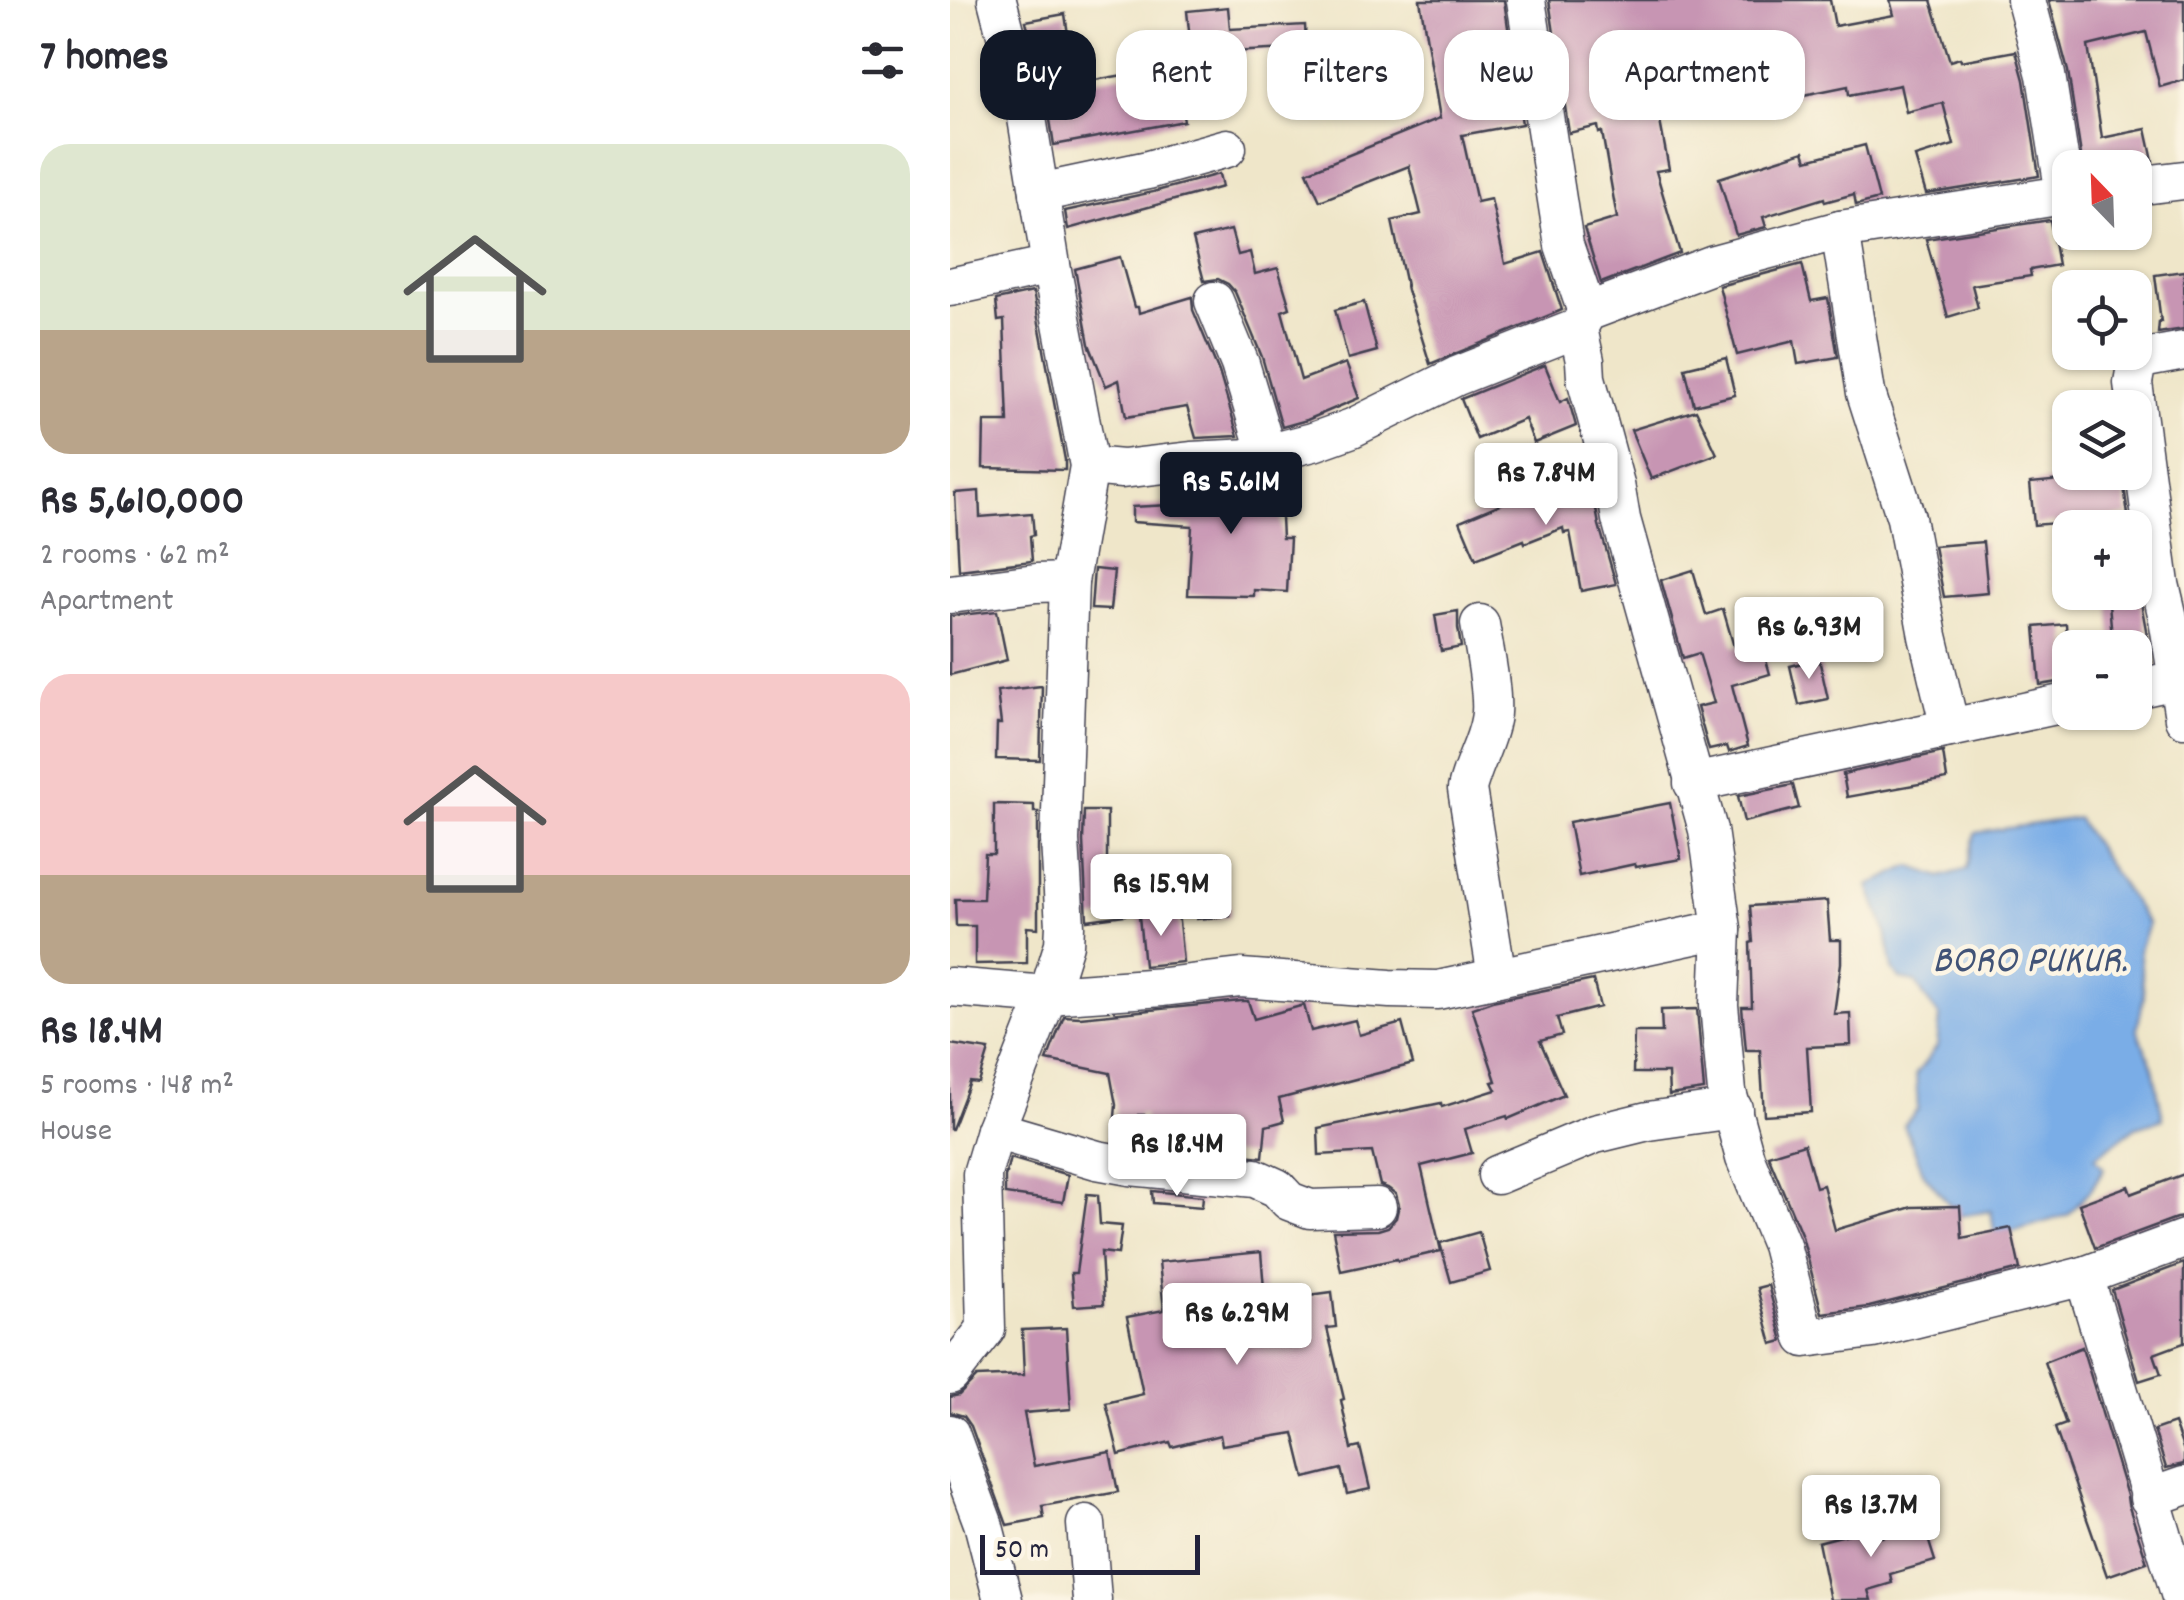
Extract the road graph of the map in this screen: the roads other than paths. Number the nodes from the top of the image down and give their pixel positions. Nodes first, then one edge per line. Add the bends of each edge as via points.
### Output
1 (997, 0) edge
2 (1526, 0) edge
3 (2026, 0) edge
4 (1227, 148) dead end
5 (2060, 150) edge
6 (2184, 180) edge
7 (2152, 184) edge
8 (1039, 193) junction
9 (2052, 197) edge
10 (1840, 230) junction
11 (1051, 265) junction
12 (950, 287) edge
13 (1214, 301) dead end
14 (1582, 320) junction
15 (2184, 351) edge
16 (1267, 454) junction
17 (1089, 466) junction
18 (1068, 582) junction
19 (950, 594) edge
20 (1480, 624) dead end
21 (2176, 680) junction
22 (2152, 685) edge
23 (2052, 706) edge
24 (2184, 718) edge
25 (1950, 728) junction
26 (1693, 784) junction
27 (1722, 929) junction
28 (1497, 977) junction
29 (950, 987) edge
30 (1048, 995) junction
31 (1734, 1109) junction
32 (995, 1130) junction
33 (1497, 1175) dead end
34 (1377, 1207) dead end
35 (2184, 1239) edge
36 (2084, 1276) junction
37 (950, 1375) edge
38 (950, 1434) edge
39 (2167, 1492) edge
40 (1086, 1524) dead end
41 (1003, 1600) edge
42 (1092, 1600) edge
43 (2182, 1600) edge

1 - 8 street
2 - 14 street
3 - 5 street
4 - 8 street
6 - 7 street
8 - 11 street
9 - 10 street
10 - 14 street via 1714,264
10 - 25 street via 1866,392 1906,518
11 - 12 street
11 - 17 street
13 - 16 street
14 - 16 street via 1352,428
14 - 26 street via 1586,378
15 - 21 street via 2146,358 2136,366 2133,383
16 - 17 street via 1122,469
17 - 18 street
18 - 19 street
18 - 30 street via 1060,841 1065,926
20 - 28 street via 1491,719 1467,789
21 - 22 street
21 - 24 street
23 - 25 street
25 - 26 street
26 - 27 street via 1708,830
27 - 28 street
27 - 31 street via 1719,1005
28 - 30 street via 1438,990 1240,978
29 - 30 street
30 - 32 street
31 - 33 street via 1595,1134
31 - 36 street via 1806,1338 1873,1329
32 - 34 street via 1097,1160 1255,1178 1310,1209
32 - 37 street via 982,1174 986,1328
35 - 36 street
36 - 39 street
38 - 41 street
39 - 43 street
40 - 42 street

